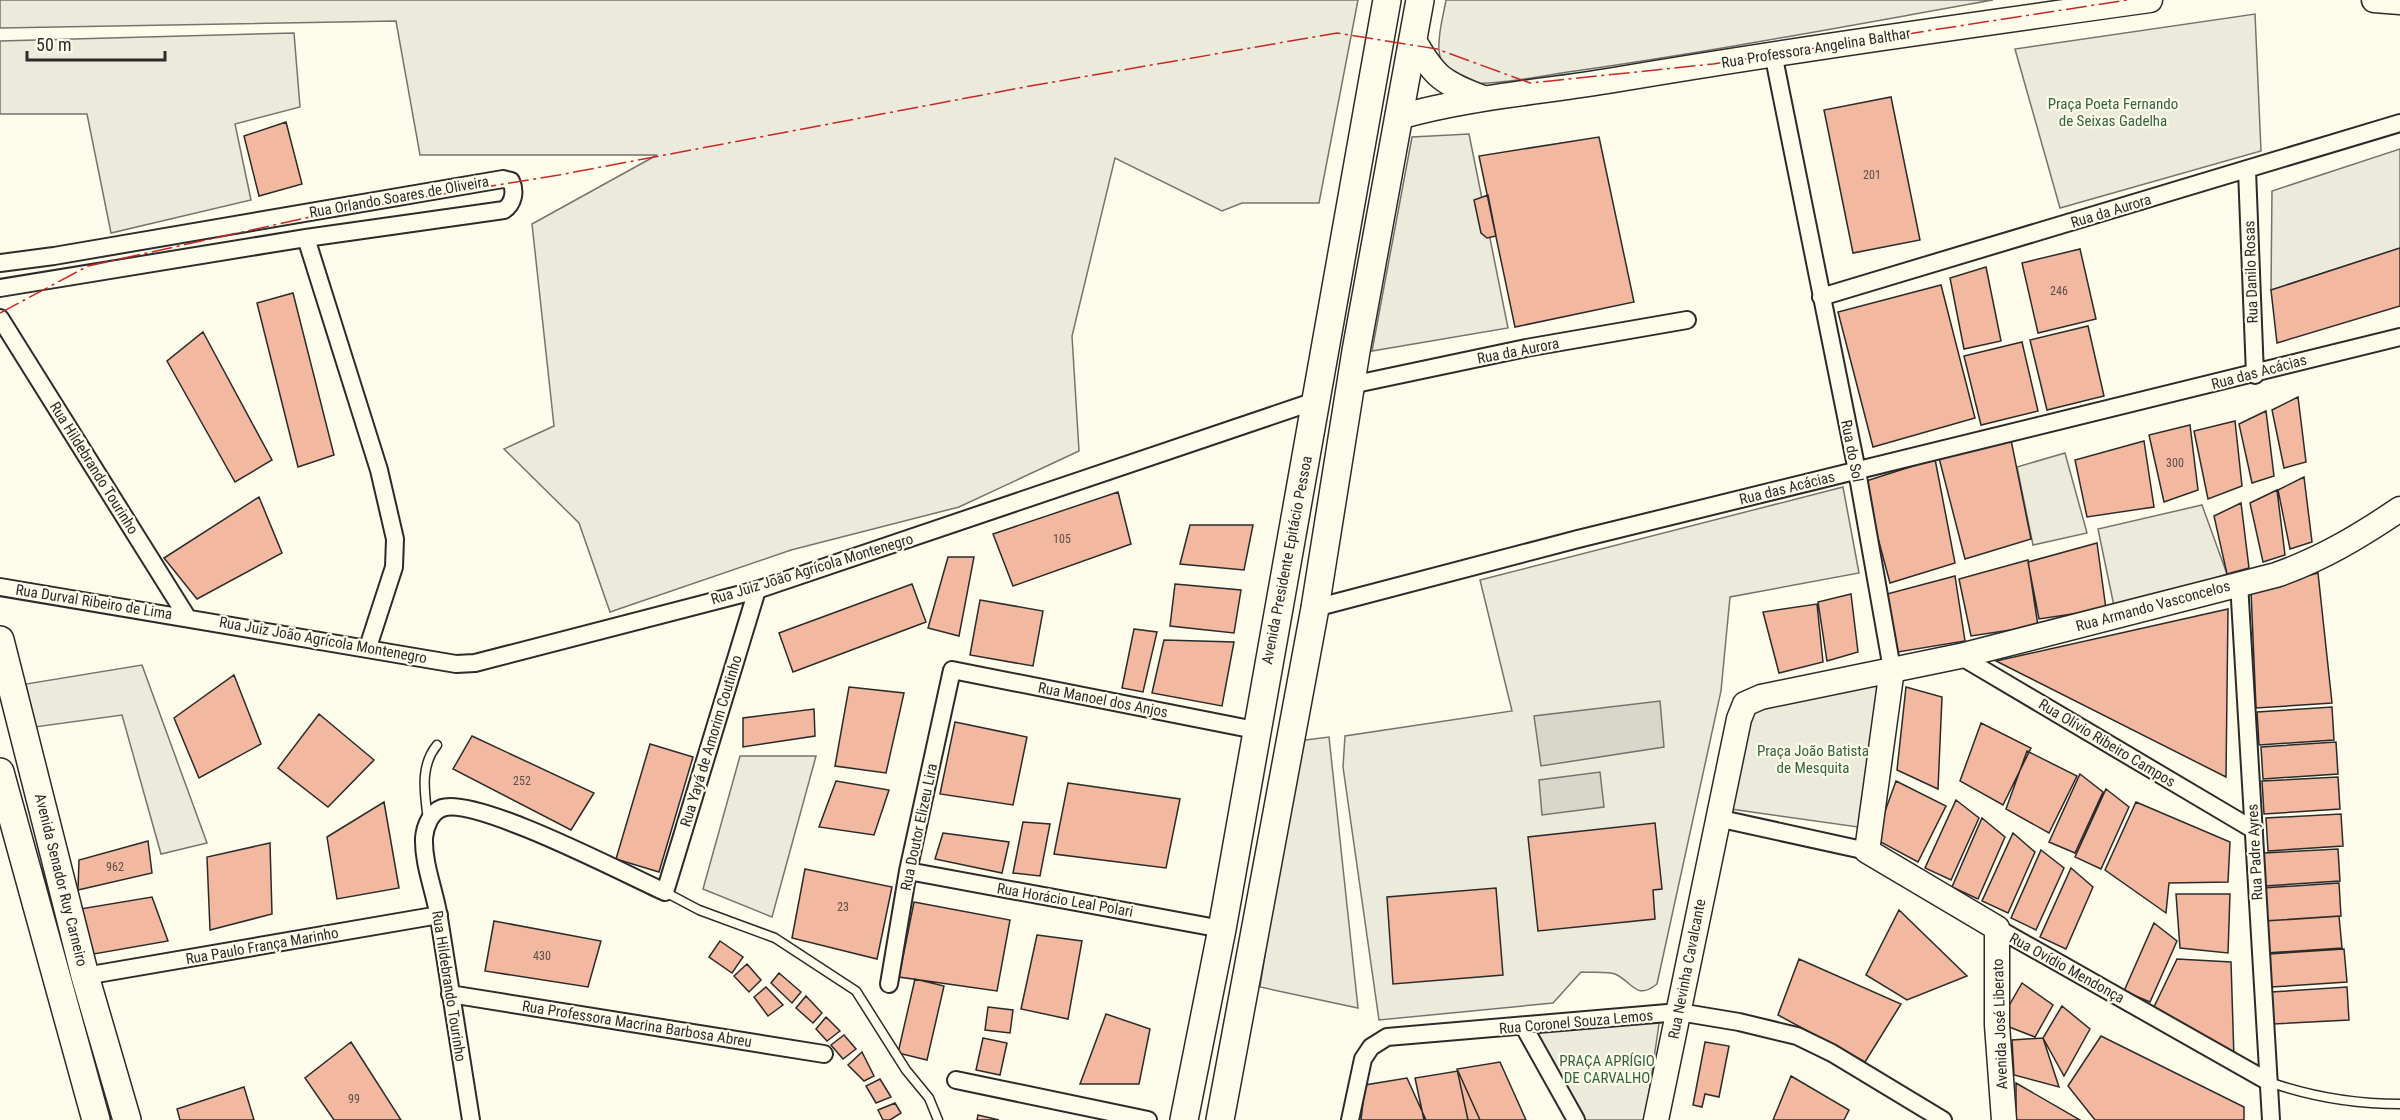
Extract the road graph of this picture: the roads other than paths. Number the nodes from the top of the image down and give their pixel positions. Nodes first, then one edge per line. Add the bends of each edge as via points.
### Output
1 (1387, 0) edge
2 (1420, 0) edge
3 (2150, 0) edge
4 (2374, 0) edge
5 (2400, 3) edge
6 (1413, 39) junction
7 (1773, 53) junction
8 (1483, 98) junction
9 (1399, 117) junction
10 (2400, 123) edge
11 (2247, 170) junction
12 (306, 238) junction
13 (0, 262) edge
14 (0, 288) edge
15 (1821, 297) junction
16 (0, 318) edge
17 (1687, 320) dead end
18 (2400, 337) edge
19 (2255, 375) junction
20 (1351, 385) junction
21 (1317, 400) junction
22 (1857, 471) junction
23 (2400, 509) edge
24 (2239, 583) junction
25 (0, 588) edge
26 (757, 590) junction
27 (1315, 608) junction
28 (188, 617) junction
29 (0, 640) edge
30 (368, 647) junction
31 (1960, 656) junction
32 (1892, 669) junction
33 (952, 670) joint
34 (1255, 730) junction
35 (437, 745) dead end
36 (0, 771) edge
37 (1717, 818) junction
38 (429, 820) junction
39 (2254, 830) junction
40 (1867, 851) junction
41 (908, 871) junction
42 (665, 892) junction
43 (438, 915) junction
44 (1997, 928) junction
45 (1222, 929) junction
46 (86, 976) junction
47 (889, 984) dead end
48 (450, 994) junction
49 (1679, 1012) junction
50 (1524, 1027) junction
51 (824, 1054) dead end
52 (956, 1080) dead end
53 (2269, 1082) junction
54 (2400, 1104) edge
55 (96, 1120) edge
56 (128, 1120) edge
57 (471, 1120) edge
58 (938, 1120) edge
59 (1148, 1120) edge
60 (1184, 1120) edge
61 (1220, 1120) edge
62 (1350, 1120) edge
63 (1576, 1120) edge
64 (1656, 1120) edge
65 (1943, 1120) edge
66 (2004, 1120) edge
67 (2271, 1120) edge

1 - 21 main road, Avenida Presidente Epitácio Pessoa
2 - 6 main road
3 - 7 street, Rua Professora Angelina Balthar
4 - 5 street
6 - 8 street via 1428,65 1444,82
6 - 9 main road
7 - 8 street, Rua Professora Angelina Balthar
7 - 15 street, Rua do Sol
8 - 9 street, Rua Professora Angelina Balthar
9 - 20 main road
10 - 11 street, Rua da Aurora
11 - 15 street, Rua da Aurora
11 - 19 street, Rua Danilo Rosas
12 - 13 street, Rua Orlando Soares de Oliveira via 504,210 512,202 512,184 503,179
12 - 14 street, Rua Orlando Soares de Oliveira
12 - 30 street via 379,470 395,539 394,567
15 - 22 street, Rua do Sol
16 - 28 street, Rua Hildebrando Tourinho
17 - 20 street, Rua da Aurora via 1526,348
18 - 19 street, Rua das Acácias
19 - 22 street, Rua das Acácias
20 - 27 main road
21 - 26 street, Rua Juiz João Agrícola Montenegro
21 - 34 main road, Avenida Presidente Epitácio Pessoa
22 - 27 street, Rua das Acácias
22 - 32 street, Rua do Sol
23 - 24 street, Rua Armando Vasconcelos via 2313,562
24 - 31 street, Rua Armando Vasconcelos
24 - 39 street, Rua Padre Ayres
25 - 28 street, Rua Durval Ribeiro de Lima
26 - 30 street, Rua Juiz João Agrícola Montenegro via 475,663 456,664
26 - 42 street, Rua Yayá de Amorim Coutinho
27 - 61 main road
28 - 30 street, Rua Juiz João Agrícola Montenegro
29 - 46 main road, Avenida Senador Ruy Carneiro
31 - 32 street, Rua Armando Vasconcelos
31 - 39 street, Rua Olívio Ribeiro Campos
32 - 37 street, Rua Nevinha Cavalcante via 1761,697 1745,704
32 - 40 street, Rua do Sol
33 - 34 street, Rua Manoel dos Anjos
33 - 41 street, Rua Doutor Elizeu Lira
34 - 45 main road, Avenida Presidente Epitácio Pessoa
35 - 38 lane via 425,767
36 - 55 main road, Avenida Senador Ruy Carneiro
37 - 40 street
37 - 49 street, Rua Nevinha Cavalcante
38 - 42 street via 441,808 481,812 530,830
38 - 43 street, Rua Hildebrando Tourinho via 425,852
39 - 53 street, Rua Padre Ayres
40 - 44 street, Rua Ovídio Mendonça
41 - 45 street, Rua Horácio Leal Polari
41 - 47 street, Rua Doutor Elizeu Lira
42 - 58 lane via 699,910 775,938 856,991 906,1070 929,1098
43 - 46 street, Rua Paulo França Marinho
43 - 48 street, Rua Hildebrando Tourinho
44 - 53 street, Rua Ovídio Mendonça
44 - 66 street, Avenida José Liberato via 1997,1025
45 - 60 main road, Avenida Presidente Epitácio Pessoa
46 - 56 main road, Avenida Senador Ruy Carneiro
48 - 51 street, Rua Professora Macrina Barbosa Abreu
48 - 57 street, Rua Hildebrando Tourinho
49 - 50 street, Rua Coronel Souza Lemos
49 - 64 street, Rua Nevinha Cavalcante
49 - 65 street, Rua Coronel Souza Lemos via 1797,1036
50 - 62 street, Rua Coronel Souza Lemos via 1387,1037 1371,1047 1363,1059
50 - 63 street
52 - 59 street
53 - 54 lane via 2303,1094 2363,1104
53 - 67 street, Rua Padre Ayres

